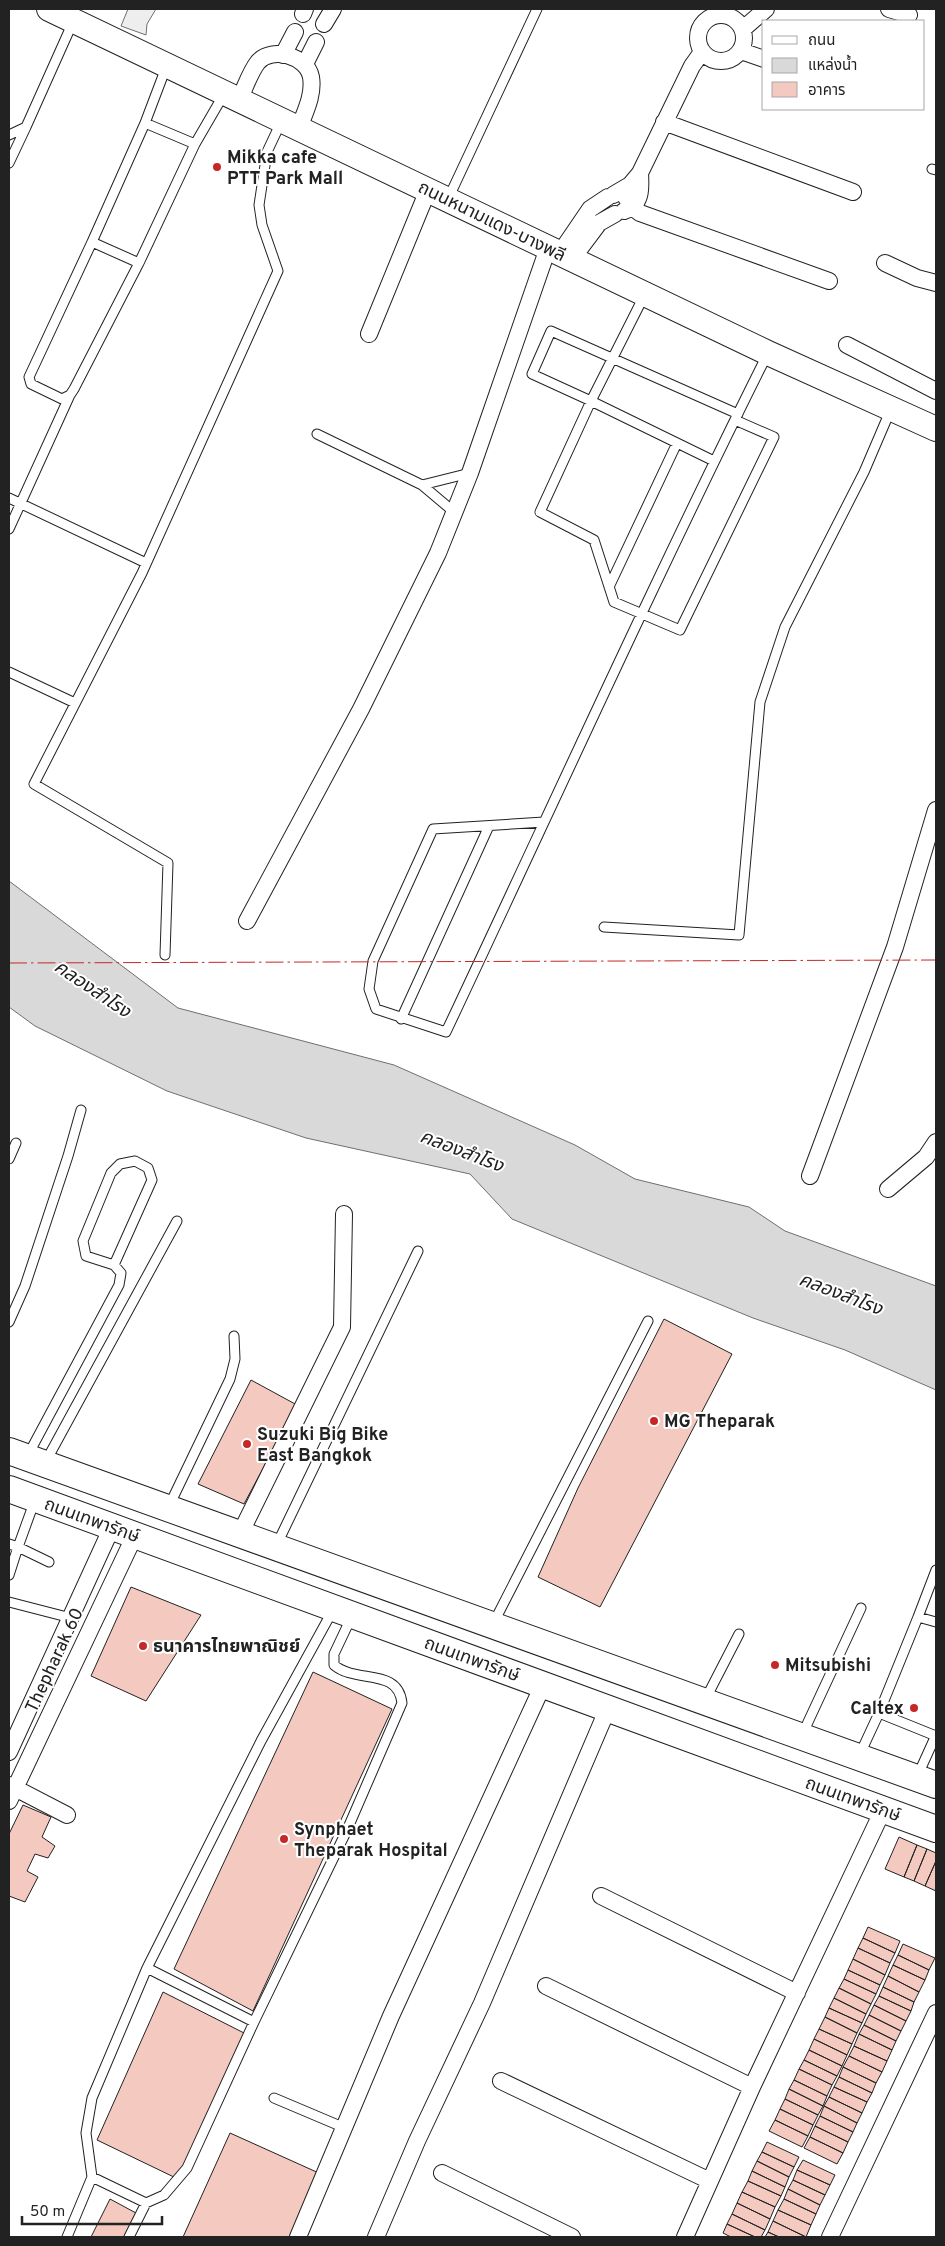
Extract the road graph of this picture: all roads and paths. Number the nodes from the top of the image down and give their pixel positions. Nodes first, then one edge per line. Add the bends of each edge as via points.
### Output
1 (49, 9) edge
2 (333, 9) edge
3 (537, 9) edge
4 (766, 9) edge
5 (889, 9) edge
6 (909, 16) dead end
7 (74, 21) junction
8 (324, 24) dead end
9 (743, 29) junction
10 (295, 32) dead end
11 (316, 42) dead end
12 (741, 51) junction
13 (702, 52) junction
14 (283, 55) junction
15 (762, 58) edge
16 (305, 64) junction
17 (167, 65) junction
18 (232, 96) junction
19 (664, 122) junction
20 (145, 123) junction
21 (290, 124) junction
22 (26, 127) junction
23 (9, 135) edge
24 (195, 144) junction
25 (9, 163) edge
26 (640, 173) junction
27 (853, 192) dead end
28 (614, 194) junction
29 (438, 195) junction
30 (622, 211) junction
31 (92, 242) junction
32 (560, 253) junction
33 (138, 263) junction
34 (885, 263) dead end
35 (829, 281) dead end
36 (936, 283) edge
37 (646, 294) junction
38 (369, 334) dead end
39 (847, 345) dead end
40 (768, 353) junction
41 (612, 358) junction
42 (936, 391) edge
43 (70, 395) junction
44 (591, 400) junction
45 (891, 408) junction
46 (736, 417) junction
47 (936, 429) edge
48 (318, 434) dead end
49 (677, 442) junction
50 (714, 461) junction
51 (470, 473) junction
52 (422, 485) junction
53 (9, 498) edge
54 (21, 503) junction
55 (454, 512) junction
56 (9, 529) edge
57 (146, 563) junction
58 (610, 587) junction
59 (642, 615) junction
60 (9, 672) edge
61 (75, 703) junction
62 (936, 810) edge
63 (544, 822) junction
64 (489, 826) junction
65 (247, 921) dead end
66 (604, 927) dead end
67 (165, 955) dead end
68 (401, 1019) junction
69 (80, 1110) dead end
70 (936, 1142) edge
71 (16, 1143) dead end
72 (9, 1159) edge
73 (810, 1176) dead end
74 (888, 1189) dead end
75 (344, 1214) dead end
76 (177, 1221) dead end
77 (418, 1251) dead end
78 (114, 1265) junction
79 (9, 1322) edge
80 (648, 1322) dead end
81 (234, 1336) dead end
82 (27, 1457) edge
83 (9, 1489) edge
84 (36, 1499) junction
85 (168, 1508) junction
86 (123, 1531) junction
87 (240, 1534) junction
88 (13, 1546) edge
89 (276, 1547) junction
90 (49, 1562) dead end
91 (936, 1570) edge
92 (9, 1575) edge
93 (9, 1602) edge
94 (861, 1608) dead end
95 (343, 1612) junction
96 (918, 1617) junction
97 (71, 1618) junction
98 (936, 1622) edge
99 (493, 1625) junction
100 (738, 1634) dead end
101 (543, 1685) junction
102 (705, 1701) junction
103 (608, 1708) junction
104 (28, 1712) junction
105 (879, 1713) junction
106 (48, 1722) junction
107 (802, 1736) junction
108 (936, 1736) edge
109 (9, 1752) edge
110 (859, 1756) junction
111 (927, 1781) edge
112 (11, 1791) edge
113 (883, 1810) junction
114 (67, 1815) dead end
115 (936, 1829) edge
116 (601, 1896) dead end
117 (147, 1968) junction
118 (546, 1986) dead end
119 (797, 1993) junction
120 (936, 2013) edge
121 (254, 2022) junction
122 (501, 2081) dead end
123 (752, 2087) junction
124 (274, 2098) dead end
125 (345, 2128) junction
126 (442, 2173) dead end
127 (92, 2177) junction
128 (710, 2181) junction
129 (146, 2203) junction
130 (67, 2237) edge
131 (129, 2237) edge
132 (298, 2237) edge
133 (376, 2237) edge
134 (572, 2237) edge
135 (685, 2237) edge
136 (830, 2237) edge

1 - 7 main road, ถนนหนามแดง-บางพลี
2 - 8 street
3 - 29 lane
4 - 9 street
5 - 6 street
7 - 17 main road, ถนนหนามแดง-บางพลี
7 - 22 lane
9 - 12 street via 745,40
9 - 13 street via 726,14 705,20 699,30
10 - 14 street
11 - 16 street
12 - 13 street via 722,62
12 - 15 street
13 - 19 street
14 - 16 street
14 - 18 street via 266,56 257,63
16 - 21 street via 310,74 311,97
17 - 18 main road, ถนนหนามแดง-บางพลี
17 - 20 lane
18 - 21 main road, ถนนหนามแดง-บางพลี
18 - 24 lane
19 - 26 street
19 - 27 street
20 - 24 lane
20 - 31 lane
21 - 29 main road, ถนนหนามแดง-บางพลี
21 - 57 lane via 267,152 259,205 262,225 278,271
22 - 23 lane
22 - 25 lane
24 - 33 lane
26 - 28 street via 630,185
26 - 30 street via 638,199
28 - 30 street
28 - 32 street via 590,209
29 - 32 main road, ถนนหนามแดง-บางพลี
29 - 38 street
30 - 32 street via 599,222
30 - 35 street via 640,213
31 - 33 lane
31 - 43 lane via 29,377 31,384 62,399
32 - 37 main road, ถนนหนามแดง-บางพลี
32 - 51 street
33 - 43 lane
34 - 36 street
37 - 40 main road, ถนนหนามแดง-บางพลี
37 - 41 lane
39 - 42 street
40 - 45 main road, ถนนหนามแดง-บางพลี
40 - 46 lane
41 - 44 lane
41 - 44 lane via 550,331 532,374
41 - 46 lane
43 - 54 lane
44 - 49 lane
44 - 58 lane via 540,512 594,540
45 - 47 main road, ถนนหนามแดง-บางพลี
45 - 66 lane via 864,472 785,627 760,702 739,935
46 - 50 lane
46 - 59 lane via 774,437 680,630
48 - 52 lane
49 - 50 lane
49 - 58 lane
50 - 59 lane
51 - 52 lane
51 - 55 street
52 - 55 lane
53 - 54 lane
54 - 56 lane
54 - 57 lane
55 - 65 street via 438,553 361,709
57 - 61 lane
58 - 59 lane via 614,602
59 - 63 lane
60 - 61 lane
61 - 67 lane via 34,784 168,862
62 - 73 street via 895,947
63 - 64 lane
63 - 68 lane via 446,1032
64 - 68 lane
64 - 68 lane via 433,830 373,962 369,989 376,1009
69 - 79 lane via 25,1286
70 - 74 street via 926,1157
71 - 72 lane
75 - 87 street via 342,1327
76 - 82 lane
77 - 89 lane
78 - 78 lane via 152,1180 148,1168 135,1161 120,1164 111,1174 83,1241 86,1256
78 - 82 lane via 121,1273 119,1285
80 - 99 lane
81 - 85 lane via 235,1359 230,1379
82 - 85 main road, ถนนเทพารักษ์
83 - 84 main road, ถนนเทพารักษ์
84 - 86 main road, ถนนเทพารักษ์
84 - 88 lane
85 - 87 main road, ถนนเทพารักษ์
86 - 95 main road, ถนนเทพารักษ์
86 - 97 street, Thepharak 60
86 - 106 street, Thepharak 60
87 - 89 main road, ถนนเทพารักษ์
88 - 90 lane
88 - 92 lane
89 - 99 main road, ถนนเทพารักษ์
91 - 96 lane
93 - 97 lane
94 - 107 lane
95 - 101 main road, ถนนเทพารักษ์
95 - 117 lane via 261,1742
95 - 121 lane via 334,1665 342,1672 397,1685 402,1702 346,1830
96 - 98 lane
96 - 105 lane
97 - 104 street, Thepharak 60
99 - 102 main road, ถนนเทพารักษ์
100 - 102 lane
101 - 103 main road, ถนนเทพารักษ์
101 - 125 street via 391,2016
102 - 107 main road, ถนนเทพารักษ์
103 - 113 main road, ถนนเทพารักษ์
103 - 133 street via 482,2003
104 - 106 street
104 - 109 street, Thepharak 60
105 - 108 lane
105 - 110 lane
106 - 112 street, Thepharak 60
107 - 110 main road, ถนนเทพารักษ์
108 - 111 lane
110 - 111 main road, ถนนเทพารักษ์
112 - 114 street
113 - 115 main road, ถนนเทพารักษ์
113 - 119 street
116 - 119 street
117 - 121 lane
117 - 127 lane via 92,2098 86,2133
118 - 123 street
119 - 123 street
120 - 136 street
121 - 129 lane via 187,2168 164,2194
122 - 128 street
123 - 128 street
124 - 125 lane
125 - 132 street
126 - 134 street
127 - 129 lane
127 - 130 lane
128 - 135 street
129 - 131 lane

